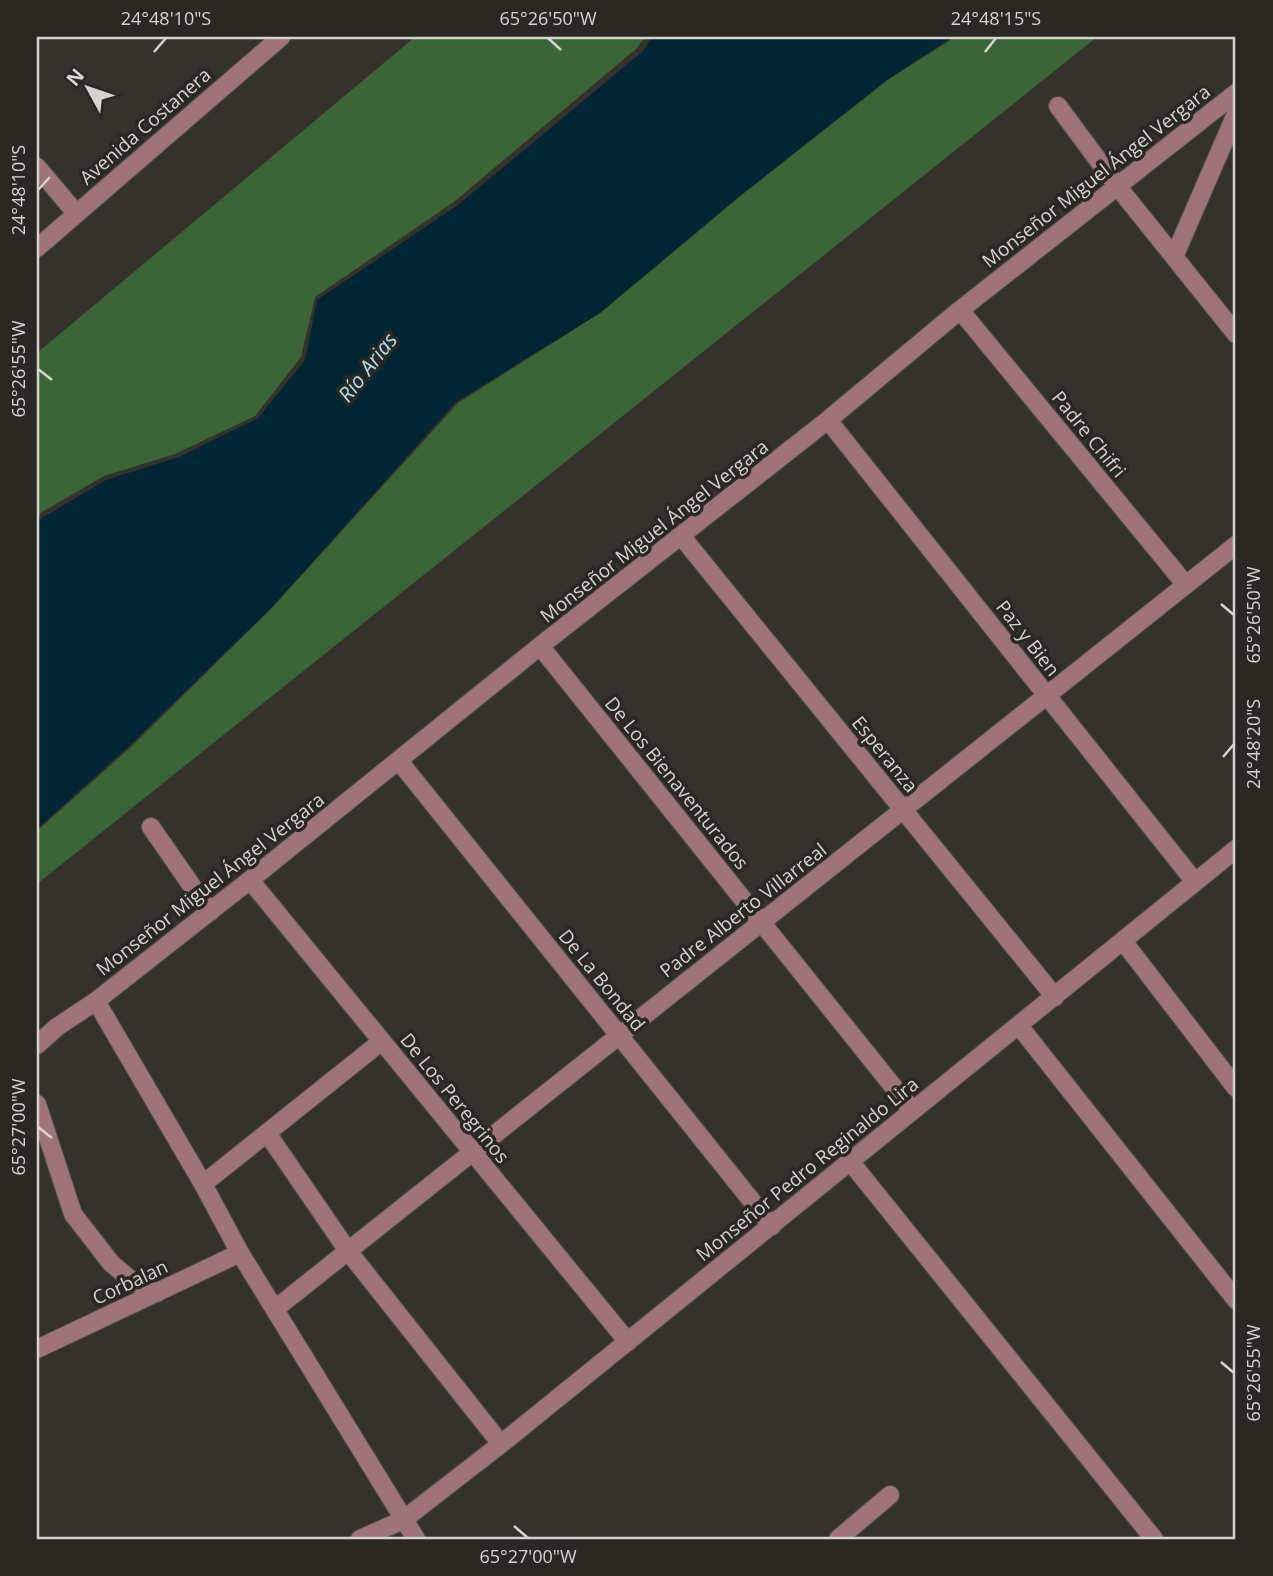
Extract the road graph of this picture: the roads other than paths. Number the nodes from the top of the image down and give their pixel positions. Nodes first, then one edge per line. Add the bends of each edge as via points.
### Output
1 (281, 37) edge
2 (1236, 93) edge
3 (1058, 106) dead end
4 (1236, 114) edge
5 (37, 167) edge
6 (1118, 187) junction
7 (76, 213) junction
8 (37, 248) edge
9 (1174, 257) junction
10 (960, 310) junction
11 (1236, 334) edge
12 (828, 421) junction
13 (682, 537) junction
14 (1236, 545) edge
15 (1186, 585) junction
16 (540, 646) junction
17 (1047, 696) junction
18 (399, 761) junction
19 (903, 810) junction
20 (151, 827) dead end
21 (1236, 849) edge
22 (250, 880) junction
23 (1195, 882) junction
24 (210, 912) junction
25 (762, 922) junction
26 (1124, 941) junction
27 (1055, 997) junction
28 (96, 1001) junction
29 (1020, 1027) junction
30 (619, 1035) junction
31 (382, 1041) junction
32 (37, 1045) edge
33 (1236, 1088) edge
34 (37, 1104) edge
35 (912, 1110) junction
36 (267, 1133) junction
37 (472, 1152) junction
38 (849, 1160) junction
39 (203, 1184) junction
40 (772, 1226) junction
41 (348, 1251) junction
42 (240, 1253) junction
43 (157, 1293) junction
44 (1236, 1300) edge
45 (275, 1308) junction
46 (628, 1342) junction
47 (37, 1349) edge
48 (501, 1444) junction
49 (890, 1496) dead end
50 (403, 1520) junction
51 (360, 1539) edge
52 (416, 1539) edge
53 (838, 1539) edge
54 (1154, 1539) edge

1 - 7 street, Avenida Costanera
2 - 6 street, Monseñor Miguel Ángel Vergara
3 - 6 street
4 - 9 street
5 - 7 street
6 - 9 street
6 - 10 street, Monseñor Miguel Ángel Vergara
7 - 8 street, Avenida Costanera
9 - 11 street
10 - 12 street, Monseñor Miguel Ángel Vergara
10 - 15 street, Padre Chifri
12 - 13 street, Monseñor Miguel Ángel Vergara
12 - 17 street, Paz y Bien
13 - 16 street, Monseñor Miguel Ángel Vergara
13 - 19 street, Esperanza
14 - 15 street, Padre Alberto Villarreal
15 - 17 street, Padre Alberto Villarreal
16 - 18 street, Monseñor Miguel Ángel Vergara
16 - 25 street, De Los Bienaventurados
17 - 19 street, Padre Alberto Villarreal
17 - 23 street, Paz y Bien
18 - 22 street, Monseñor Miguel Ángel Vergara
18 - 30 street, De La Bondad
19 - 25 street, Padre Alberto Villarreal
19 - 27 street, Esperanza
20 - 24 street
21 - 23 street, Monseñor Pedro Reginaldo Lira
22 - 24 street, Monseñor Miguel Ángel Vergara
22 - 31 street, De Los Peregrinos
23 - 26 street, Monseñor Pedro Reginaldo Lira
24 - 28 street, Monseñor Miguel Ángel Vergara
25 - 30 street, Padre Alberto Villarreal
25 - 35 street, De Los Bienaventurados
26 - 27 street, Monseñor Pedro Reginaldo Lira
26 - 33 street
27 - 29 street, Monseñor Pedro Reginaldo Lira
28 - 32 street, Monseñor Miguel Ángel Vergara
28 - 39 street
29 - 35 street, Monseñor Pedro Reginaldo Lira
29 - 44 street
30 - 37 street, Padre Alberto Villarreal
30 - 40 street, De La Bondad
31 - 36 street
31 - 37 street, De Los Peregrinos
34 - 43 street via 72,1214 111,1263
35 - 38 street, Monseñor Pedro Reginaldo Lira
36 - 39 street
36 - 41 street
37 - 41 street, Padre Alberto Villarreal
37 - 46 street, De Los Peregrinos
38 - 40 street, Monseñor Pedro Reginaldo Lira
38 - 54 street
39 - 42 street
40 - 46 street, Monseñor Pedro Reginaldo Lira
41 - 45 street, Padre Alberto Villarreal
41 - 48 street
42 - 43 street, Corbalan
42 - 45 street
43 - 47 street, Corbalan
45 - 50 street
46 - 48 street, Monseñor Pedro Reginaldo Lira
48 - 50 street, Monseñor Pedro Reginaldo Lira
49 - 53 street
50 - 51 street, Monseñor Pedro Reginaldo Lira
50 - 52 street

